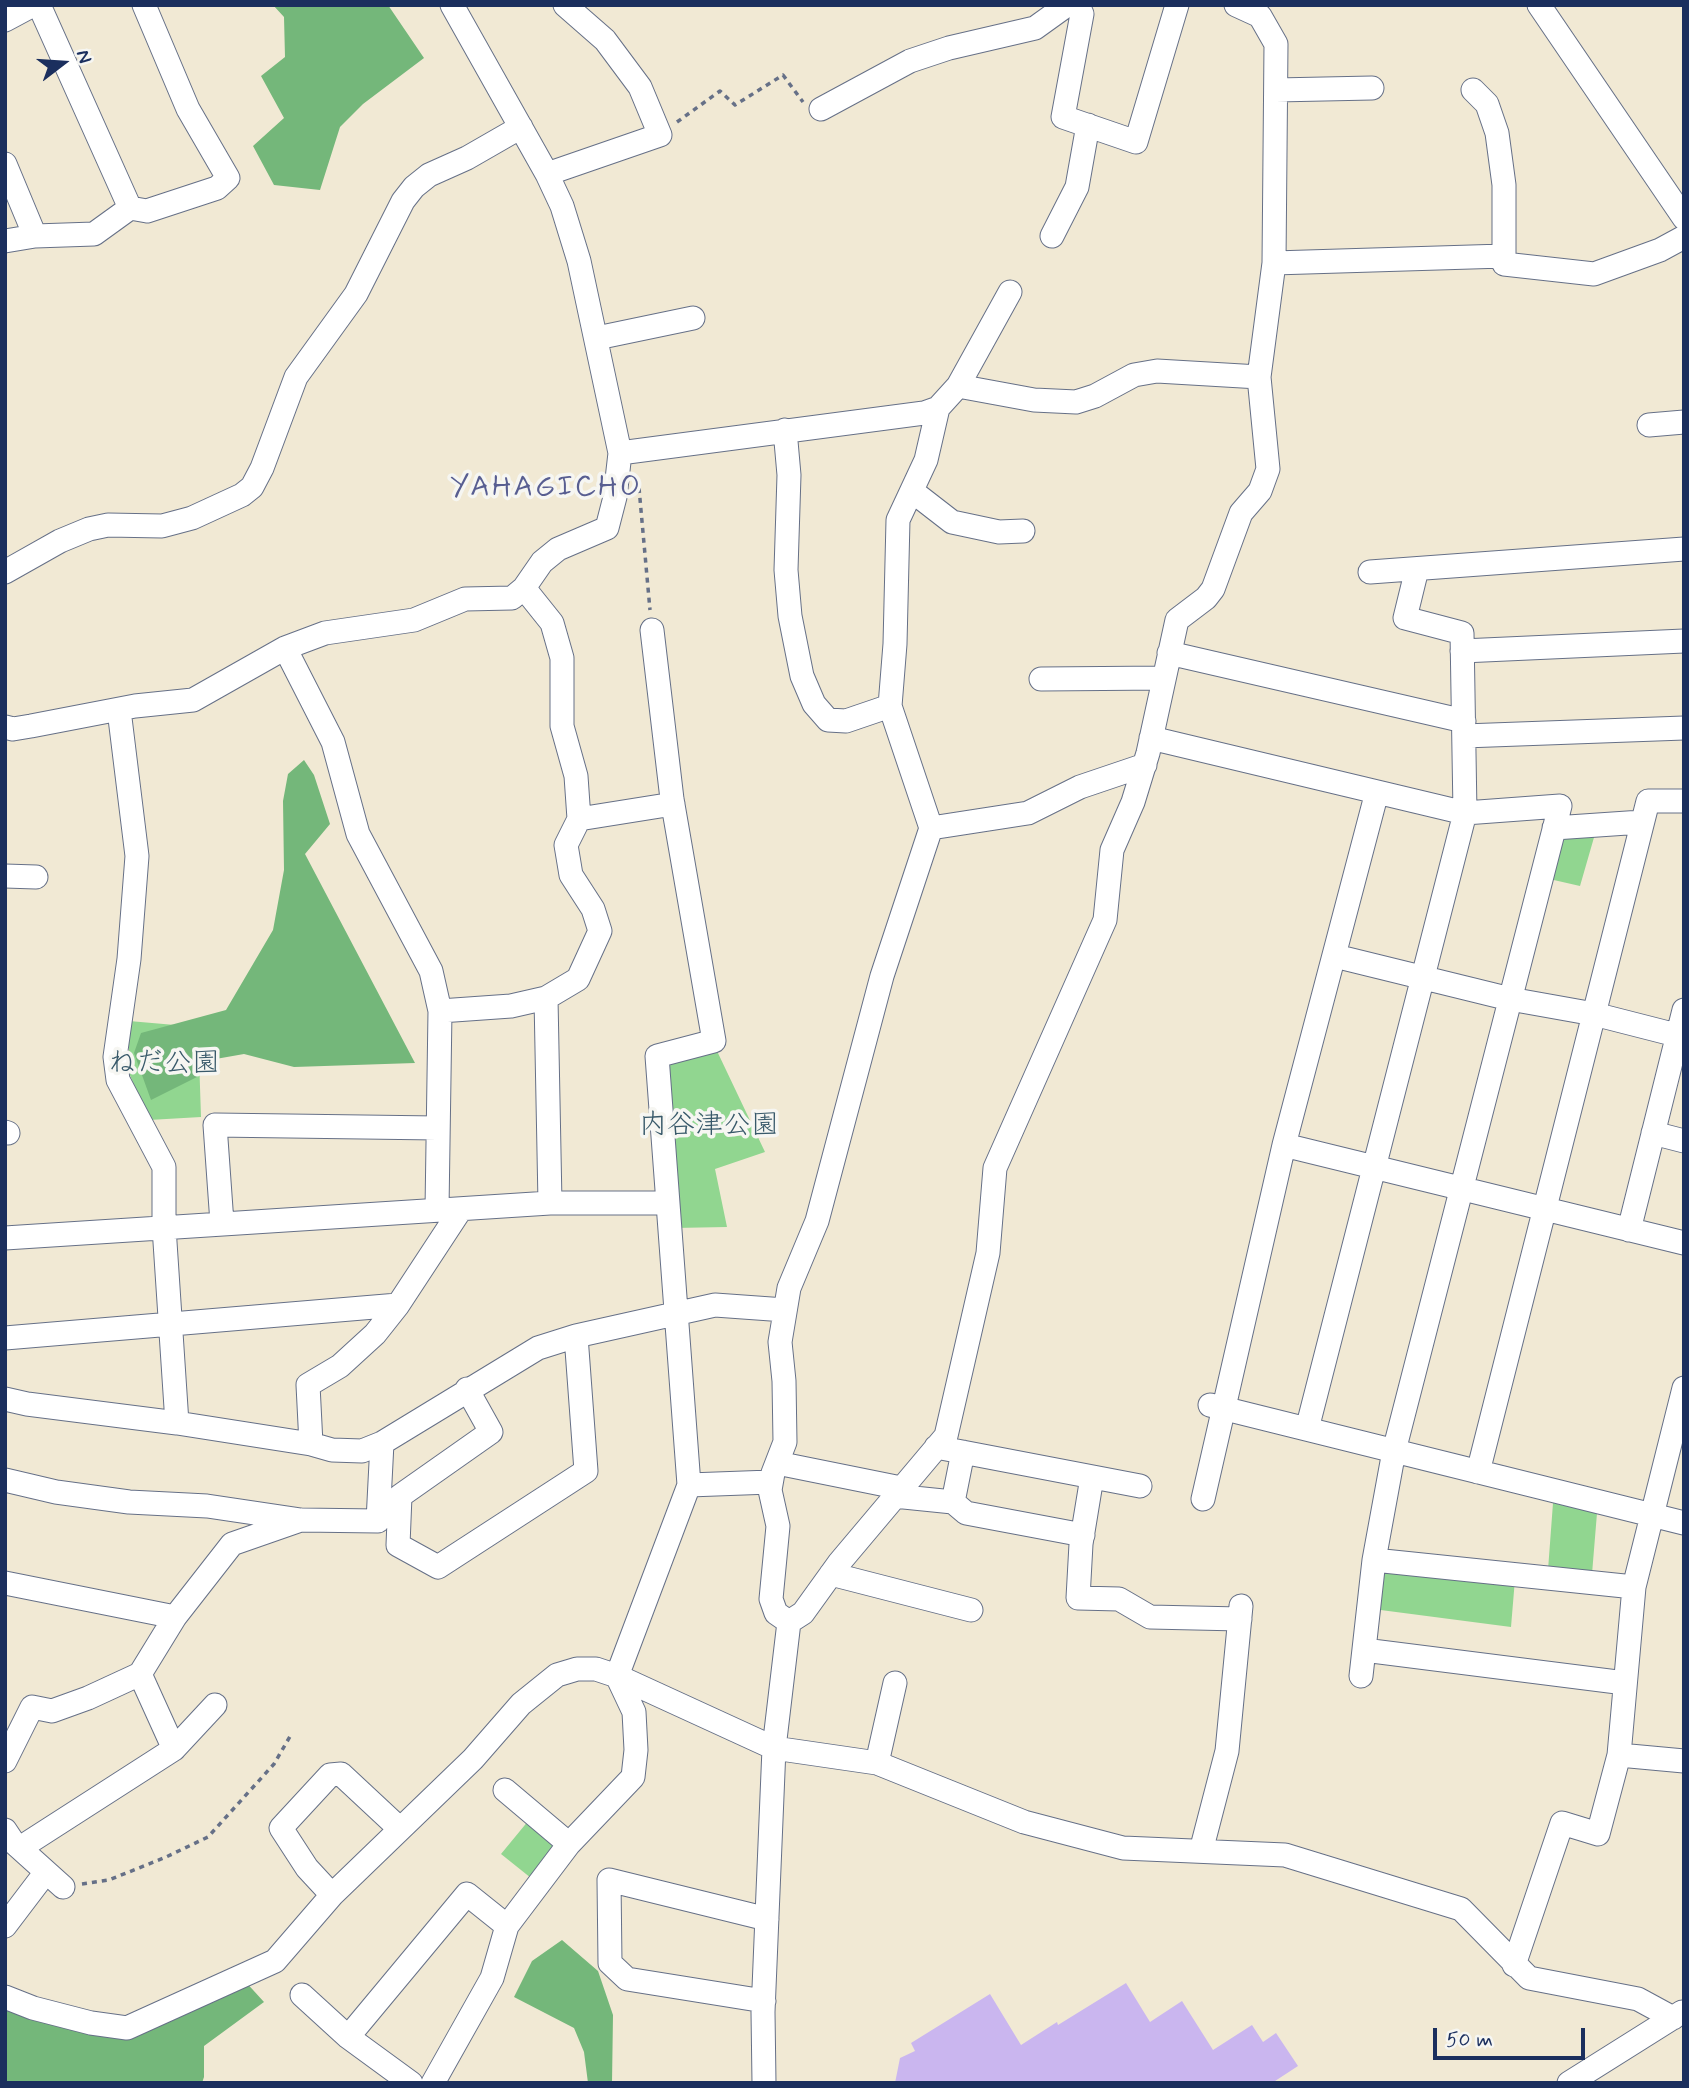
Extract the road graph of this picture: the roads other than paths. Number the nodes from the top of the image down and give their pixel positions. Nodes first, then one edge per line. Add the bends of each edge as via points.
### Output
1 (33, 5) edge
2 (39, 5) edge
3 (144, 5) edge
4 (452, 5) edge
5 (565, 5) edge
6 (1067, 5) edge
7 (1078, 5) edge
8 (1177, 5) edge
9 (1236, 5) edge
10 (1539, 5) edge
11 (5, 20) edge
12 (1372, 88) dead end
13 (1276, 90) junction
14 (1473, 90) dead end
15 (821, 109) road end
16 (1088, 125) junction
17 (521, 127) junction
18 (5, 164) edge
19 (547, 174) junction
20 (130, 208) junction
21 (1684, 218) edge
22 (35, 236) junction
23 (1052, 236) dead end
24 (1684, 237) edge
25 (5, 241) edge
26 (1504, 256) junction
27 (1274, 263) junction
28 (1010, 292) dead end
29 (693, 318) dead end
30 (597, 338) junction
31 (1259, 377) junction
32 (958, 386) junction
33 (938, 408) junction
34 (1684, 422) edge
35 (1649, 425) dead end
36 (785, 430) junction
37 (628, 452) junction
38 (912, 491) junction
39 (1023, 531) dead end
40 (1684, 549) edge
41 (1417, 569) junction
42 (5, 572) edge
43 (1370, 572) dead end
44 (524, 588) junction
45 (652, 630) road end
46 (1684, 641) edge
47 (285, 648) junction
48 (1462, 651) junction
49 (1170, 653) junction
50 (1164, 678) junction
51 (1041, 679) dead end
52 (890, 706) junction
53 (119, 710) junction
54 (5, 727) edge
55 (1684, 728) edge
56 (1464, 729) junction
57 (1151, 738) junction
58 (1144, 765) junction
59 (1377, 792) junction
60 (1684, 802) edge
61 (673, 804) junction
62 (1465, 813) junction
63 (579, 820) junction
64 (1642, 822) junction
65 (931, 828) junction
66 (1554, 828) junction
67 (5, 876) edge
68 (36, 877) dead end
69 (1335, 956) junction
70 (1423, 978) junction
71 (546, 998) junction
72 (1510, 999) junction
73 (1684, 1010) edge
74 (440, 1011) junction
75 (1594, 1014) junction
76 (1680, 1036) edge
77 (438, 1128) junction
78 (1653, 1133) junction
79 (1684, 1141) edge
80 (1284, 1145) junction
81 (1374, 1167) junction
82 (1461, 1188) junction
83 (550, 1203) junction
84 (666, 1203) junction
85 (437, 1209) junction
86 (461, 1209) junction
87 (1545, 1209) junction
88 (222, 1223) junction
89 (164, 1227) junction
90 (1629, 1230) junction
91 (5, 1238) edge
92 (1684, 1243) edge
93 (398, 1306) junction
94 (785, 1310) junction
95 (675, 1316) junction
96 (172, 1326) junction
97 (576, 1336) junction
98 (5, 1338) edge
99 (1684, 1388) edge
100 (467, 1389) junction
101 (5, 1399) edge
102 (1216, 1407) junction
103 (177, 1423) junction
104 (1307, 1429) junction
105 (382, 1443) junction
106 (311, 1444) junction
107 (936, 1447) junction
108 (1394, 1451) junction
109 (963, 1452) junction
110 (1478, 1472) junction
111 (774, 1473) junction
112 (1092, 1477) junction
113 (5, 1480) edge
114 (689, 1485) junction
115 (1140, 1486) dead end
116 (897, 1492) junction
117 (1203, 1499) dead end
118 (953, 1502) junction
119 (1650, 1515) junction
120 (301, 1520) junction
121 (1684, 1523) edge
122 (1083, 1535) junction
123 (1374, 1560) junction
124 (831, 1574) junction
125 (5, 1583) edge
126 (1634, 1587) junction
127 (971, 1610) dead end
128 (174, 1617) junction
129 (789, 1622) junction
130 (1364, 1650) junction
131 (140, 1675) junction
132 (617, 1676) junction
133 (1361, 1676) dead end
134 (895, 1683) dead end
135 (1625, 1684) junction
136 (215, 1705) dead end
137 (774, 1748) junction
138 (174, 1749) junction
139 (1619, 1755) junction
140 (5, 1760) edge
141 (1684, 1761) edge
142 (877, 1763) junction
143 (505, 1790) dead end
144 (400, 1829) junction
145 (5, 1830) edge
146 (569, 1844) junction
147 (20, 1848) junction
148 (1201, 1851) junction
149 (332, 1895) junction
150 (767, 1919) junction
151 (5, 1926) edge
152 (507, 1926) junction
153 (1514, 1965) junction
154 (302, 1995) dead end
155 (5, 1997) edge
156 (764, 2001) junction
157 (1679, 2015) edge
158 (348, 2037) junction
159 (411, 2083) edge
160 (433, 2083) edge
161 (764, 2083) edge
162 (1569, 2083) edge

1 - 11 street
2 - 20 street
3 - 20 street via 188,109 228,178 217,188 147,211
4 - 17 street
5 - 19 street via 605,40 640,87 660,135
6 - 15 street via 1035,28 910,61
7 - 16 street via 1082,14 1063,117
8 - 16 street via 1136,142
9 - 13 street via 1260,16 1276,44
10 - 21 street
12 - 13 street
13 - 27 street
14 - 26 street via 1487,104 1497,133 1504,185
16 - 23 street via 1077,187
17 - 19 street
17 - 42 street via 429,175 403,201 356,294 296,377 252,487 192,518 162,526 89,529
18 - 22 street
19 - 30 street via 576,250
20 - 22 street via 94,234
22 - 25 street
24 - 26 street via 1594,274 1504,264
26 - 27 street
27 - 31 street
28 - 32 street
29 - 30 street
30 - 37 street
31 - 32 street via 1157,371 1134,375 1076,402 1034,400
31 - 49 street via 1268,469 1260,491 1241,513 1213,589 1177,620
32 - 33 street
33 - 36 street
33 - 38 street via 926,460
34 - 35 street
36 - 37 street
36 - 52 street via 789,616 802,676 814,704 828,720 846,721
37 - 44 street via 607,528 558,549 542,562
38 - 39 street via 952,522 999,532
38 - 52 street via 898,520
40 - 41 street
41 - 43 street
41 - 48 street via 1405,618 1462,633
44 - 47 street via 512,598 465,599 414,620 325,633
44 - 63 street via 552,623 562,658 562,726 576,776
45 - 61 street
46 - 48 street
47 - 53 street via 193,700
47 - 74 street via 333,742 358,834 431,971
48 - 56 street
49 - 50 street
49 - 56 street
50 - 51 street
50 - 57 street
52 - 65 street
53 - 54 street
53 - 89 street via 137,856 115,1057 118,1080 164,1167
55 - 56 street
56 - 62 street
57 - 58 street
57 - 59 street
58 - 65 street via 1080,787 1028,813
58 - 107 street via 1112,850 1105,920 995,1168 988,1253 946,1436
59 - 62 street
59 - 69 street
60 - 64 street via 1648,801
61 - 63 street
61 - 84 street via 714,1041 657,1056
62 - 66 street via 1560,806
62 - 70 street
63 - 71 street via 566,845 571,875 593,909 600,931 578,979
64 - 66 street
64 - 75 street
65 - 94 street via 882,976 817,1221 789,1288
66 - 72 street
67 - 68 street
69 - 70 street
69 - 80 street
70 - 72 street
70 - 81 street
71 - 74 street via 511,1006
71 - 83 street
72 - 75 street
72 - 82 street
73 - 76 street
74 - 77 street
75 - 76 street
75 - 87 street
76 - 78 street
77 - 85 street
77 - 88 street via 215,1125
78 - 79 street
78 - 90 street
80 - 81 street
80 - 102 street
81 - 82 street
81 - 104 street
82 - 87 street
82 - 108 street
83 - 84 street
83 - 86 street
84 - 95 street
85 - 86 street
85 - 88 street
86 - 93 street
87 - 90 street
87 - 110 street
88 - 89 street
89 - 91 street
89 - 96 street
90 - 92 street
93 - 96 street
93 - 106 street via 348,1358 308,1385
94 - 95 street via 715,1306
94 - 111 street via 780,1342 785,1443
95 - 97 street
95 - 114 street
96 - 98 street
96 - 103 street
97 - 100 street via 538,1348
97 - 100 street via 586,1471 438,1567 398,1545 400,1496 491,1432
99 - 119 street
100 - 105 street
101 - 103 street
102 - 104 street
102 - 117 street
103 - 106 street
104 - 108 street
105 - 106 street via 362,1451
105 - 120 street via 378,1521
107 - 109 street
107 - 116 street
108 - 110 street
108 - 123 street
109 - 112 street
109 - 118 street
110 - 119 street
111 - 114 street
111 - 116 street
111 - 129 street via 770,1490 778,1526 771,1599 776,1613
112 - 115 street
112 - 122 street
113 - 120 street via 129,1502 207,1506
114 - 132 street
116 - 118 street
116 - 124 street
118 - 122 street via 966,1513
119 - 121 street
119 - 126 street
120 - 128 street via 232,1544
122 - 148 street via 1078,1598 1119,1600 1150,1617 1240,1613 1227,1751
123 - 126 street
123 - 130 street
124 - 127 street
124 - 129 street via 803,1613
125 - 128 street
126 - 135 street
128 - 131 street
129 - 137 street
130 - 133 street
130 - 135 street
131 - 138 street
131 - 140 street via 52,1711 32,1707
132 - 137 street
132 - 144 street via 596,1669 557,1675 521,1704 473,1759
132 - 146 street via 634,1712 634,1777
134 - 142 street
135 - 139 street
136 - 138 street
137 - 142 street
137 - 150 street
138 - 147 street
139 - 141 street
139 - 153 street via 1598,1834 1562,1823
142 - 148 street via 1024,1822 1123,1848
143 - 146 street
144 - 149 street
144 - 149 street via 341,1774 330,1775 281,1828 307,1868
145 - 147 street
146 - 152 street
147 - 151 street via 55,1879
148 - 153 street via 1285,1855 1461,1909
149 - 155 street via 275,1961 127,2028 79,2020
150 - 156 street
150 - 156 street via 609,1880 610,1963 626,1979
152 - 158 street via 467,1894
152 - 160 street via 492,1978
153 - 157 street via 1529,1978 1639,1999
154 - 158 street
156 - 161 street
157 - 162 street
158 - 159 street

